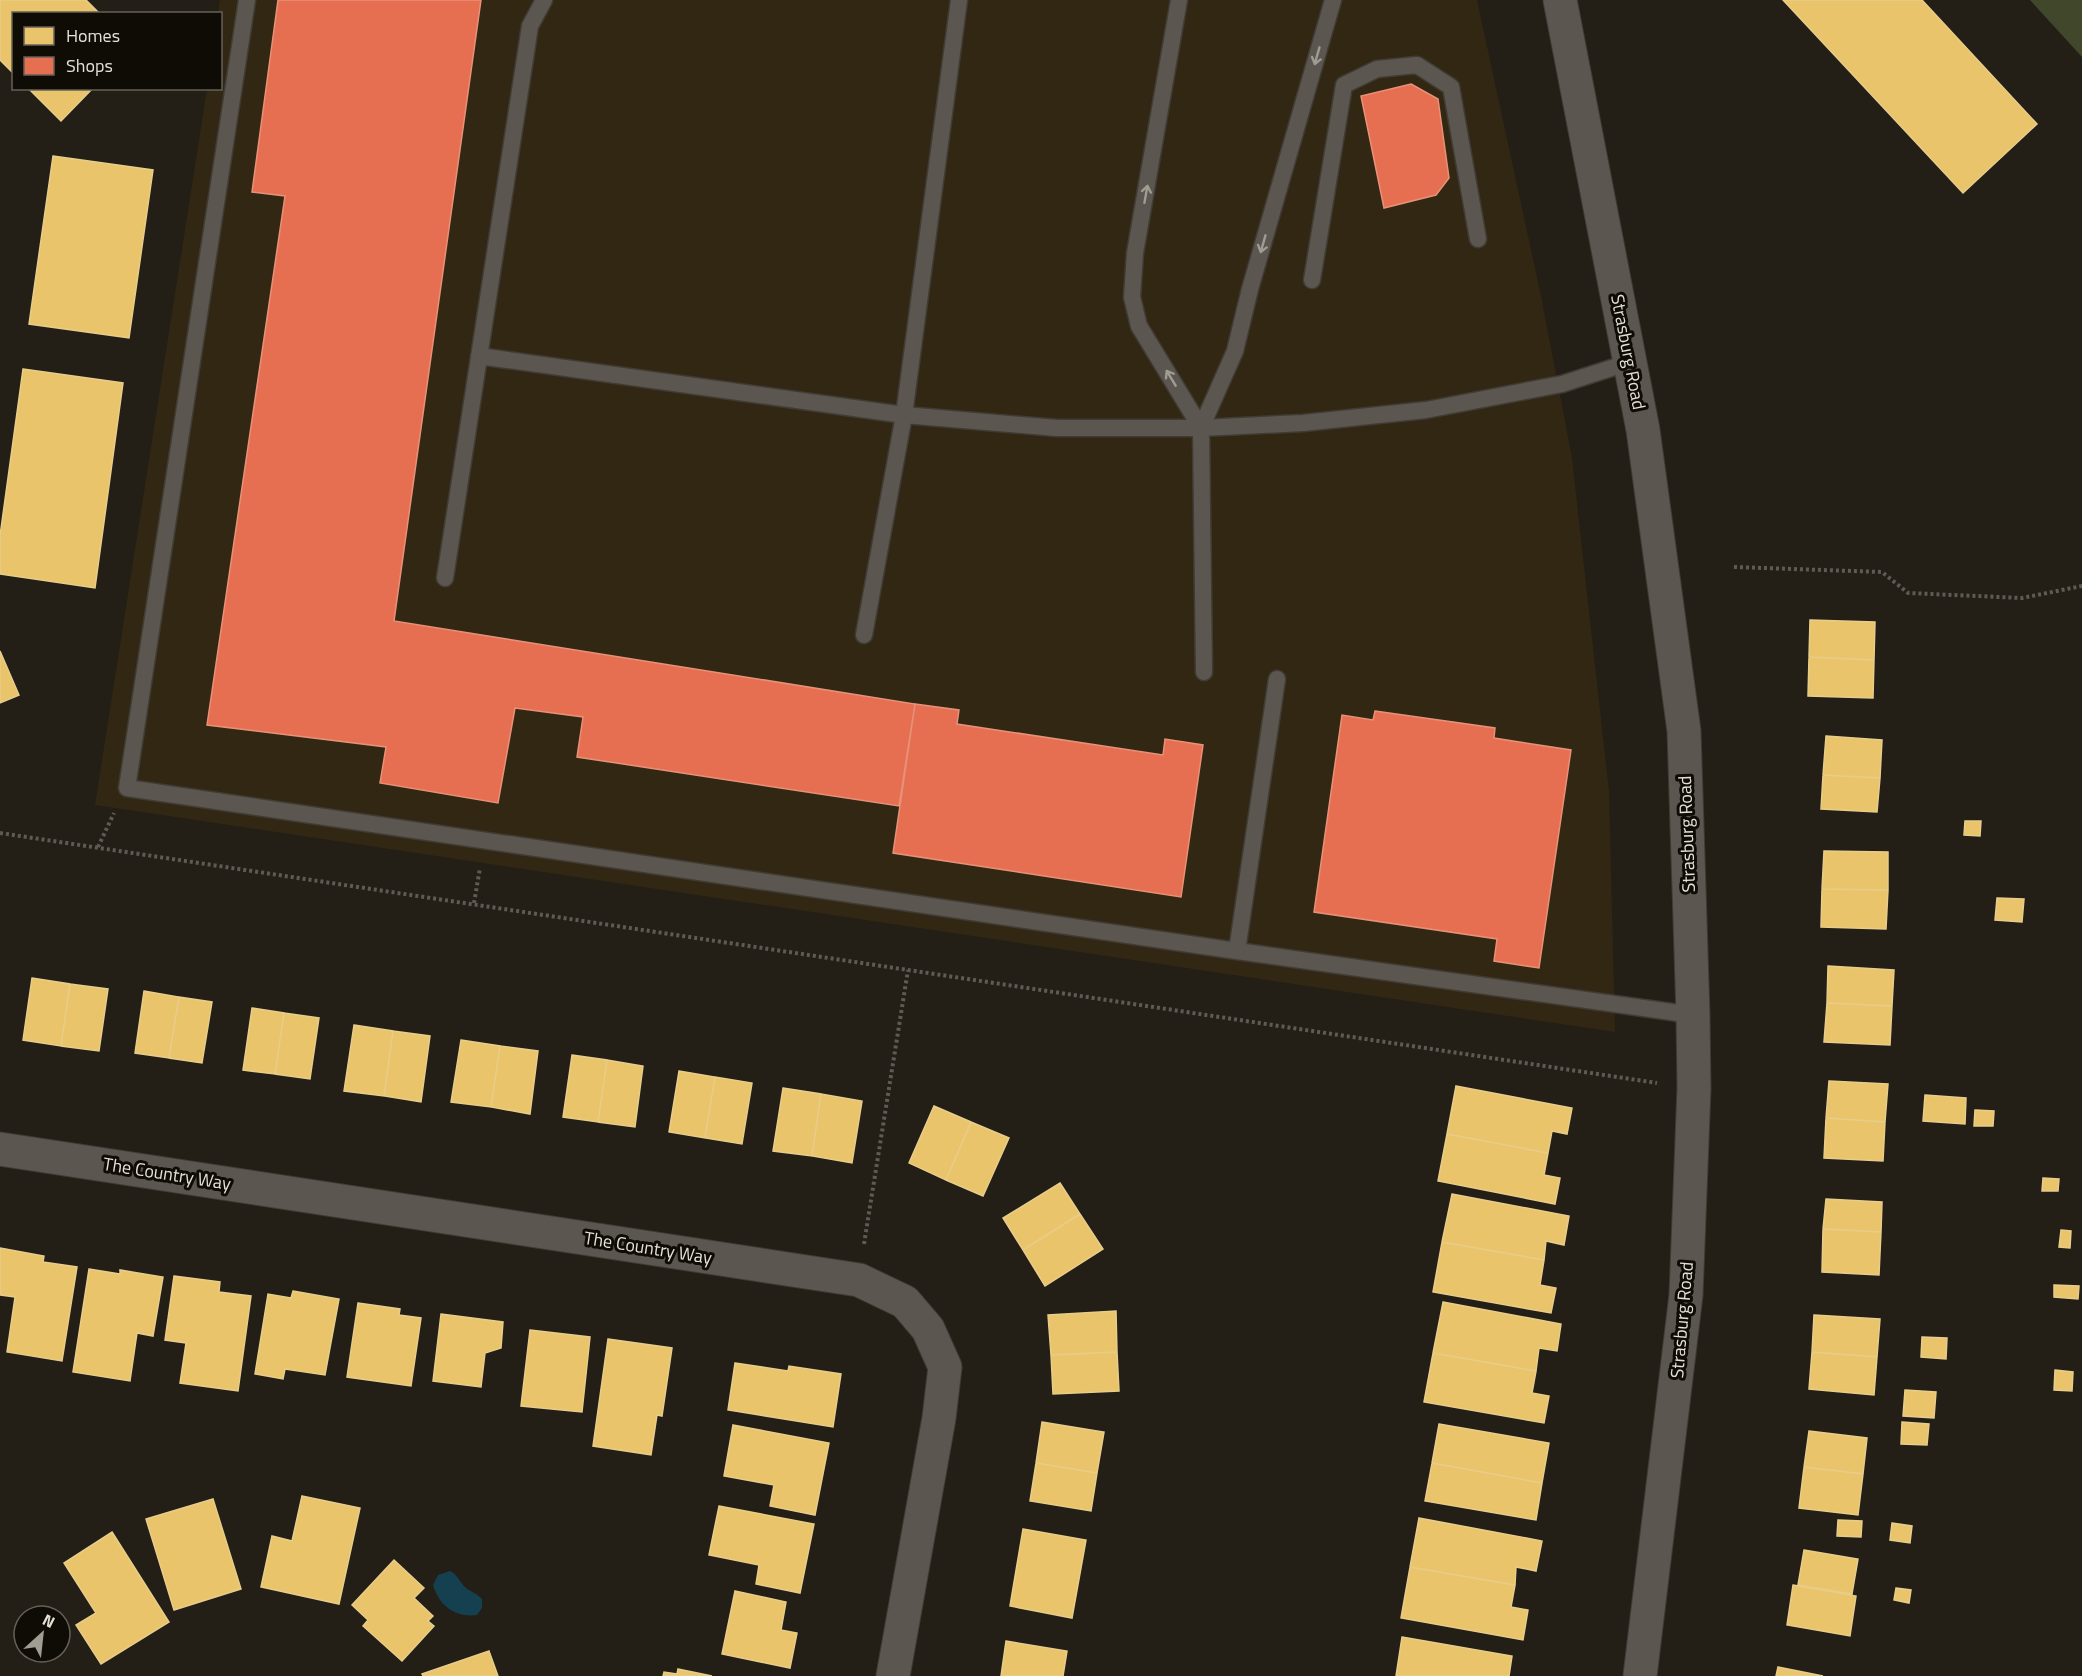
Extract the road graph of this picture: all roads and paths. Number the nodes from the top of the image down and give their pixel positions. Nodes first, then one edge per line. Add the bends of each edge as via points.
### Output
1 (247, 0) edge
2 (544, 0) edge
3 (958, 0) edge
4 (1179, 0) edge
5 (1333, 0) edge
6 (1560, 0) edge
7 (1478, 239) dead end
8 (1312, 280) dead end
9 (479, 356) junction
10 (1630, 362) junction
11 (904, 415) junction
12 (1201, 428) junction
13 (1734, 567) dead end
14 (445, 578) dead end
15 (2082, 586) edge
16 (864, 635) dead end
17 (1204, 672) dead end
18 (1277, 679) dead end
19 (127, 788) junction
20 (0, 833) edge
21 (98, 847) junction
22 (1237, 951) junction
23 (908, 970) junction
24 (1693, 1015) junction
25 (1694, 1088) junction
26 (0, 1149) edge
27 (859, 1280) junction
28 (893, 1676) edge
29 (1640, 1676) edge

1 - 19 lane
2 - 9 lane via 530,26
3 - 11 lane
12 -> 4 lane via 1139,326 1132,297 1135,253
5 -> 12 lane via 1235,351
6 - 10 street, Strasburg Road
7 - 8 lane via 1451,87 1418,65 1377,69 1344,85
9 - 11 lane
9 - 14 lane
10 - 12 lane via 1562,384 1426,410 1303,423
10 - 24 street, Strasburg Road via 1684,731
11 - 12 lane via 1057,428
11 - 16 lane
12 - 17 lane
13 - 15 path via 1882,572 1908,593 2022,598
18 - 22 lane
19 - 21 path
19 - 22 lane
20 - 21 path
21 - 23 path
22 - 24 lane
23 - 25 path
23 - 27 path
24 - 25 street, Strasburg Road
25 - 29 street, Strasburg Road via 1686,1295
26 - 27 street, The Country Way
27 - 28 street, The Country Way via 905,1302 928,1329 945,1368

